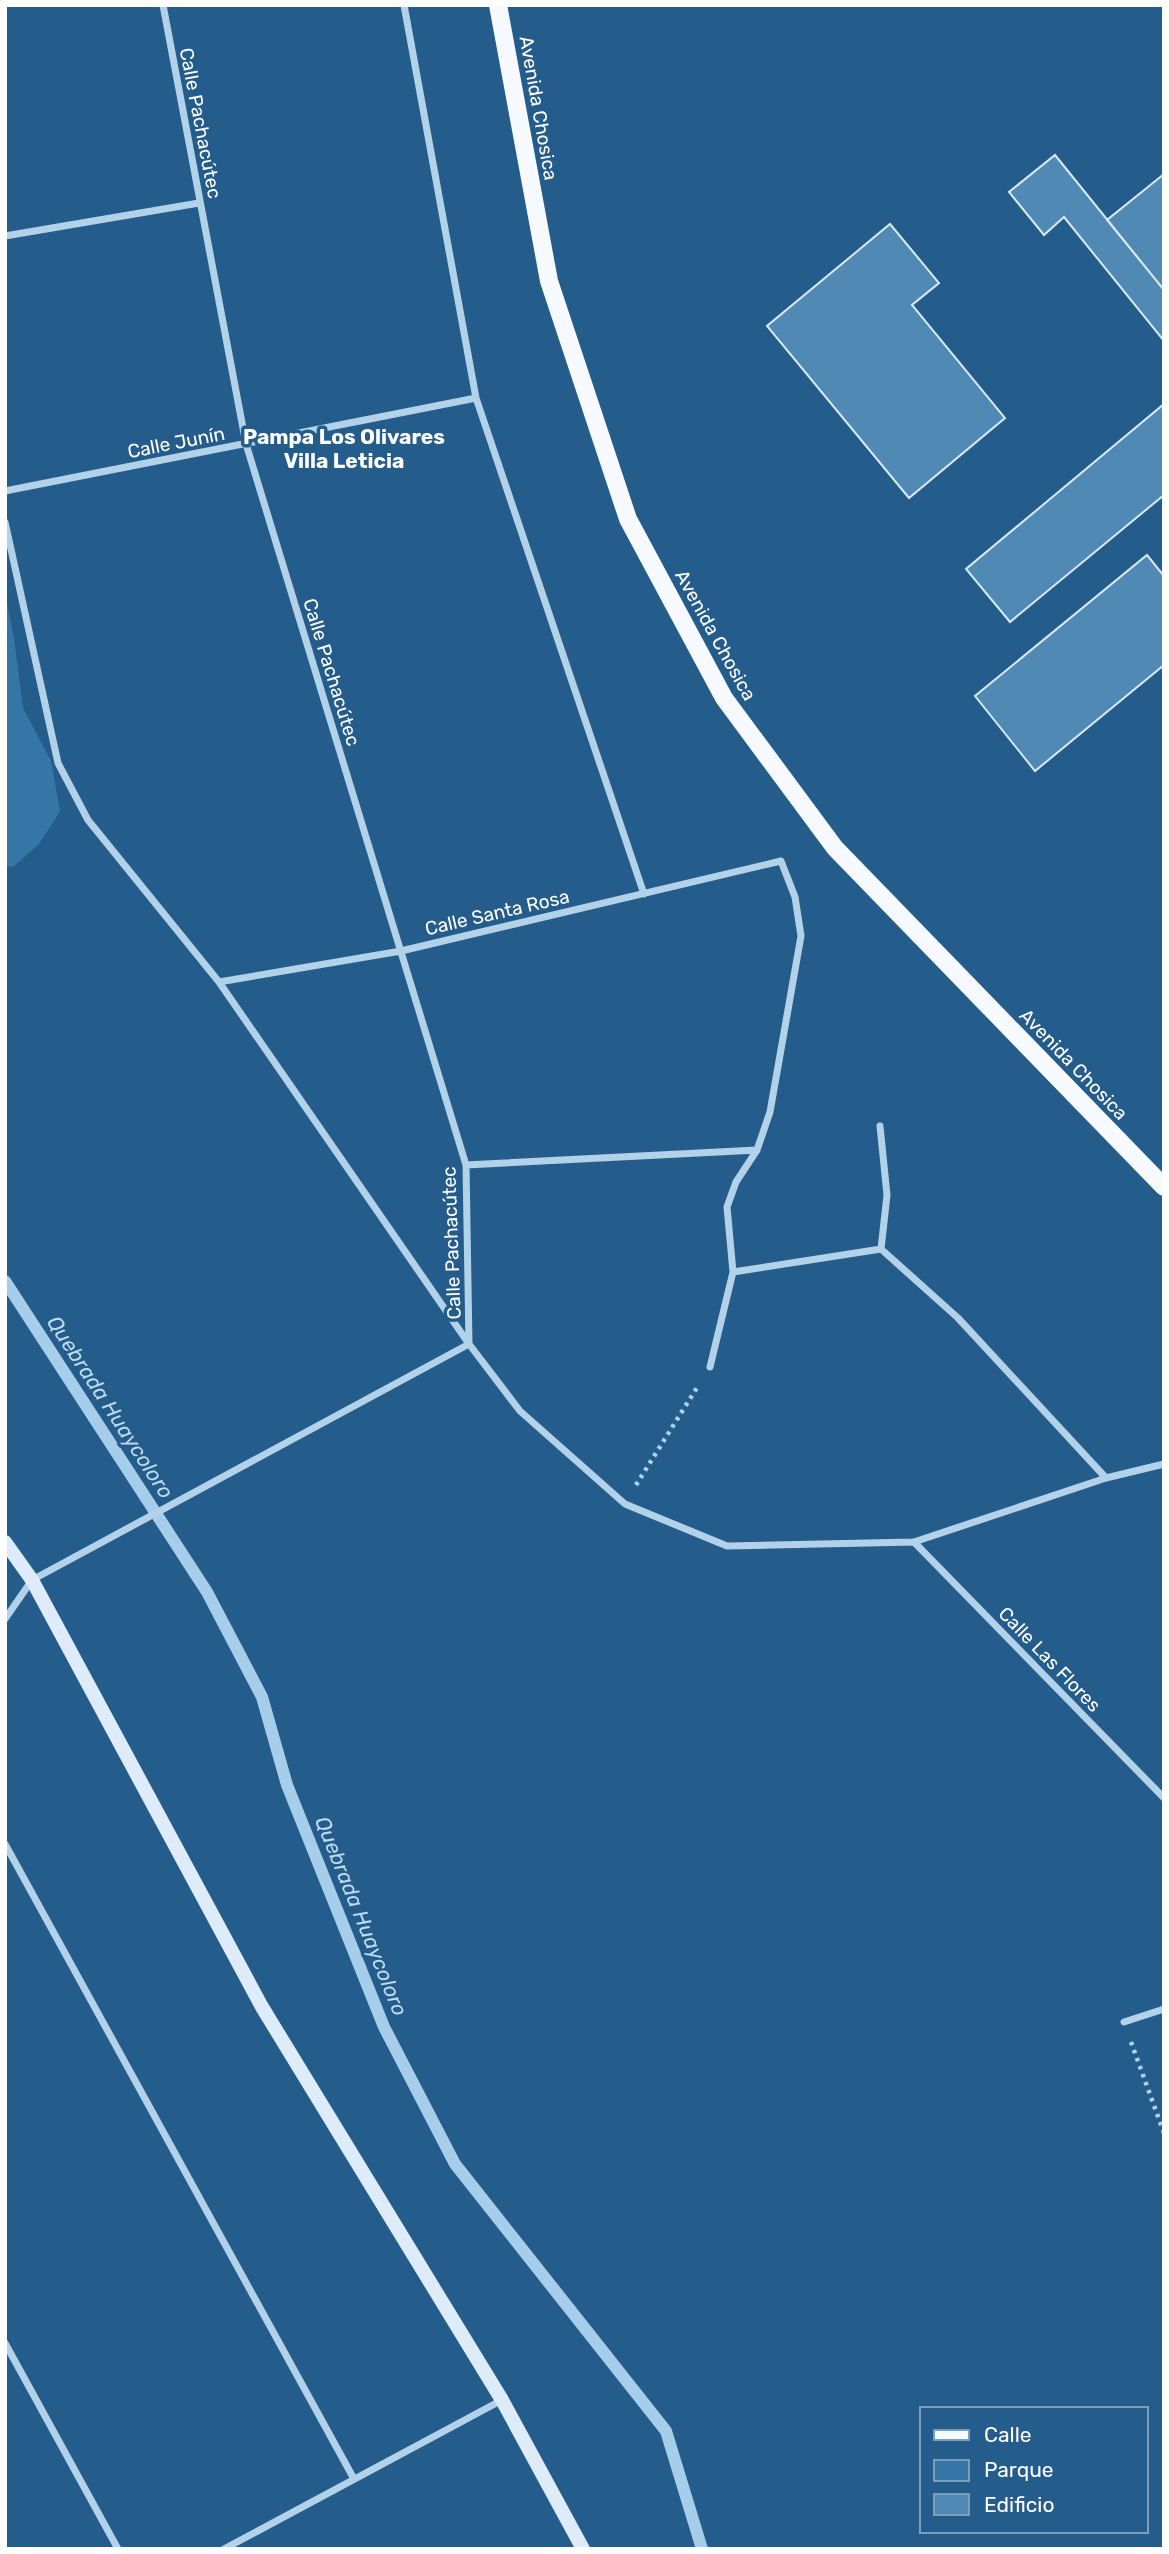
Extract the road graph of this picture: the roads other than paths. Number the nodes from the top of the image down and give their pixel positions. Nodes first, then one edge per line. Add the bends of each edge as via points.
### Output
1 (163, 5) edge
2 (404, 5) edge
3 (498, 5) edge
4 (200, 202) junction
5 (5, 236) edge
6 (476, 398) junction
7 (246, 444) junction
8 (5, 491) edge
9 (5, 522) edge
10 (644, 894) junction
11 (401, 951) junction
12 (219, 982) junction
13 (880, 1126) dead end
14 (757, 1150) junction
15 (466, 1165) junction
16 (1164, 1187) edge
17 (881, 1249) junction
18 (733, 1272) junction
19 (470, 1345) junction
20 (710, 1367) road end
21 (1164, 1465) edge
22 (1106, 1478) junction
23 (5, 1542) edge
24 (914, 1542) junction
25 (32, 1580) junction
26 (5, 1619) edge
27 (1164, 1798) edge
28 (5, 1844) edge
29 (1164, 2009) edge
30 (1124, 2022) road end
31 (5, 2343) edge
32 (502, 2400) junction
33 (354, 2479) junction
34 (118, 2549) edge
35 (224, 2549) edge
36 (583, 2549) edge

1 - 4 street, Calle Pachacútec
2 - 6 street
3 - 16 main road, Avenida Chosica via 549,281 628,519 724,698 835,848
4 - 5 street
4 - 7 street, Calle Pachacútec
6 - 7 street, Calle Junín
6 - 10 street
7 - 8 street, Calle Junín
7 - 11 street, Calle Pachacútec
9 - 12 street via 58,763 88,820
10 - 11 street, Calle Santa Rosa
10 - 14 street, Calle Santa Rosa via 781,861 795,897 801,936 770,1112
11 - 12 street, Calle Santa Rosa
11 - 15 street, Calle Pachacútec
12 - 19 street
13 - 17 street via 887,1195
14 - 15 street
14 - 18 street via 736,1182 727,1207
15 - 19 street, Calle Pachacútec
17 - 18 street
17 - 22 street via 958,1318
18 - 20 street
19 - 24 street via 520,1411 625,1504 727,1546
19 - 25 street
21 - 22 street
22 - 24 street
23 - 25 main road
24 - 27 street, Calle Las Flores
25 - 26 street
25 - 32 main road via 262,2007
28 - 33 street
29 - 30 street
31 - 34 street
32 - 33 street
32 - 36 main road
33 - 35 street

